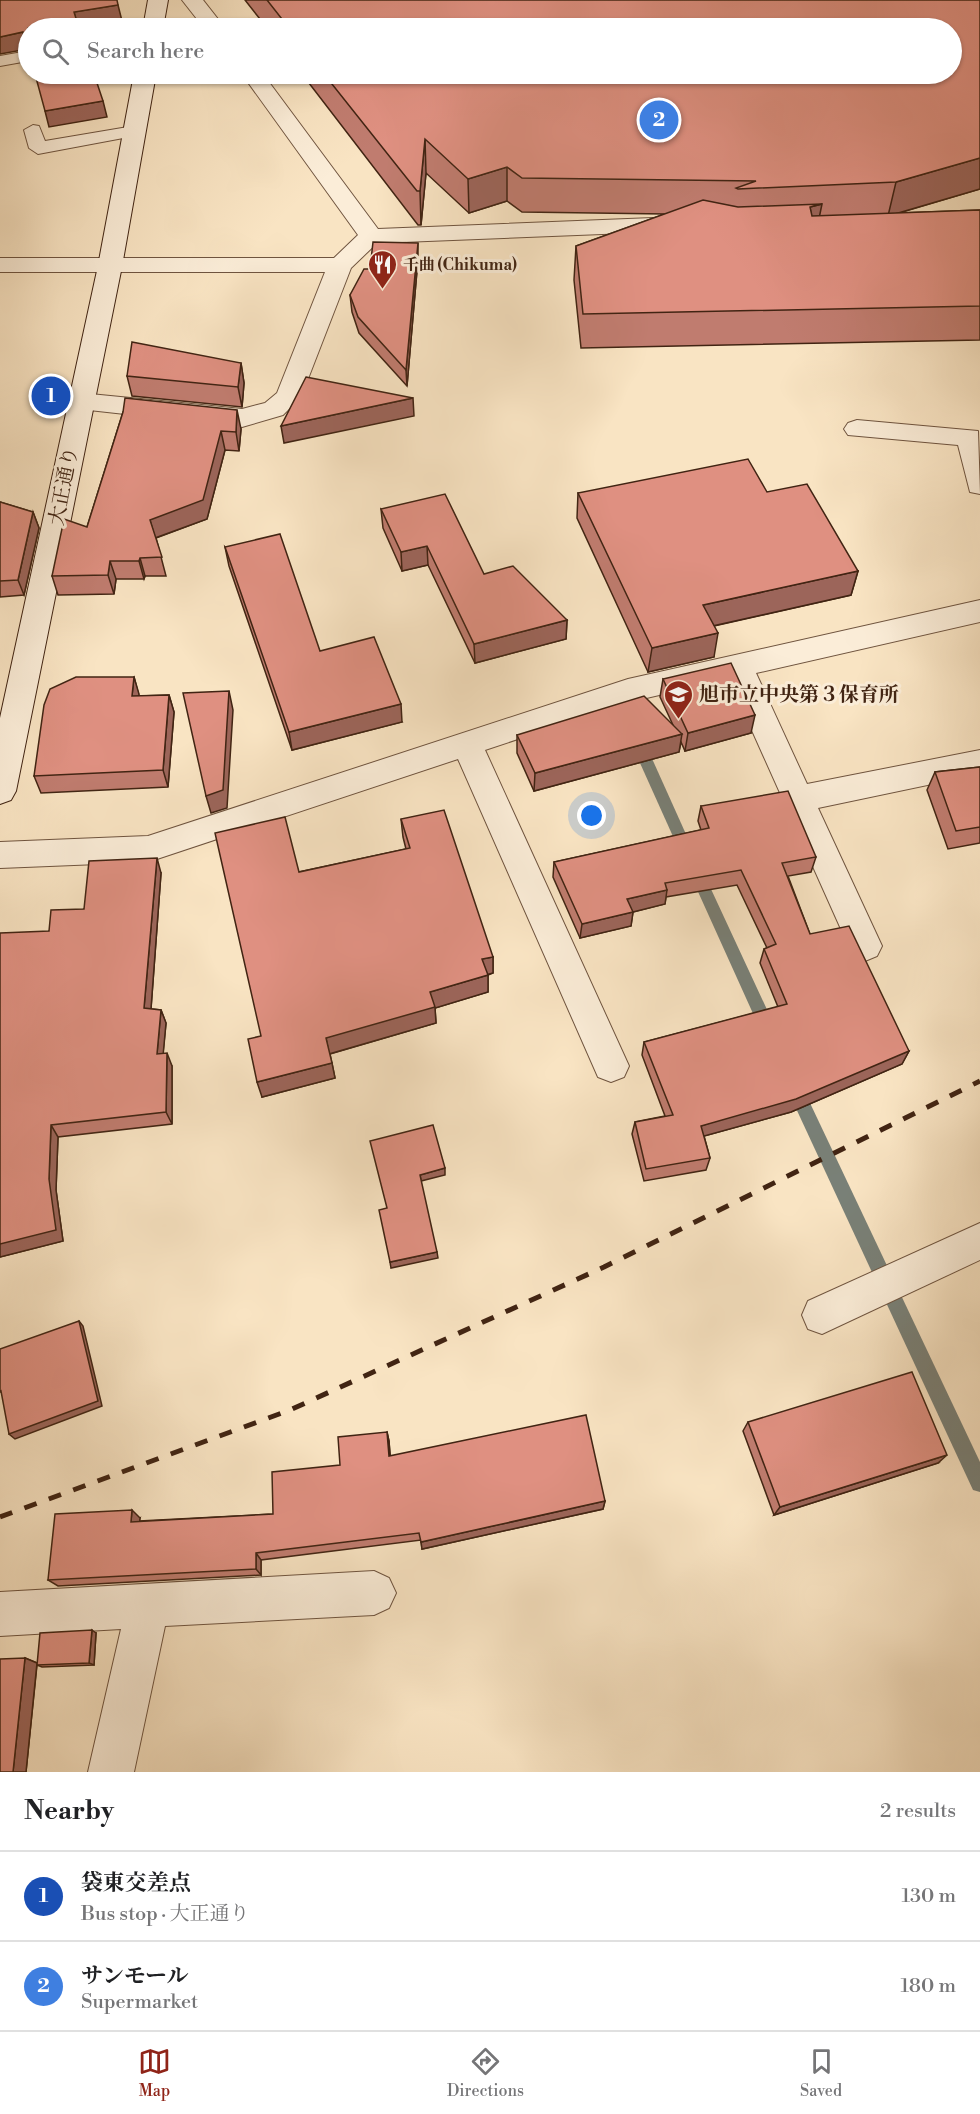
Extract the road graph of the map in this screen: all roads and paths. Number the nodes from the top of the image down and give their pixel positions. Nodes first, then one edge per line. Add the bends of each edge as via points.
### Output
1 (158, 0) edge
2 (192, 0) edge
3 (155, 18) edge
4 (207, 18) edge
5 (18, 58) edge
6 (0, 61) edge
7 (143, 84) edge
8 (259, 84) edge
9 (33, 130) dead end
10 (134, 131) junction
11 (701, 226) edge
12 (371, 236) junction
13 (0, 265) edge
14 (340, 265) junction
15 (110, 266) junction
16 (80, 402) junction
17 (857, 429) dead end
18 (980, 485) edge
19 (980, 611) edge
20 (738, 666) junction
21 (467, 744) junction
22 (980, 762) edge
23 (0, 792) edge
24 (798, 799) junction
25 (0, 855) edge
26 (865, 946) dead end
27 (611, 1066) dead end
28 (980, 1241) edge
29 (822, 1315) dead end
30 (374, 1593) dead end
31 (148, 1605) junction
32 (0, 1614) edge
33 (111, 1772) edge

1 - 3 street
2 - 4 street
5 - 6 lane
7 - 10 street, 大正通り
8 - 12 street
9 - 10 lane via 38,148
10 - 15 street, 大正通り
11 - 12 street via 691,223
12 - 14 street
13 - 15 street
14 - 15 street
14 - 16 street via 288,397 274,409 242,418
15 - 16 street, 大正通り
16 - 23 street, 大正通り
17 - 18 street via 969,437
19 - 20 street
20 - 21 street via 628,691
20 - 24 street
21 - 25 street via 148,849
21 - 27 street
22 - 24 street
24 - 26 street
28 - 29 street
30 - 31 street
31 - 32 street
31 - 33 street

